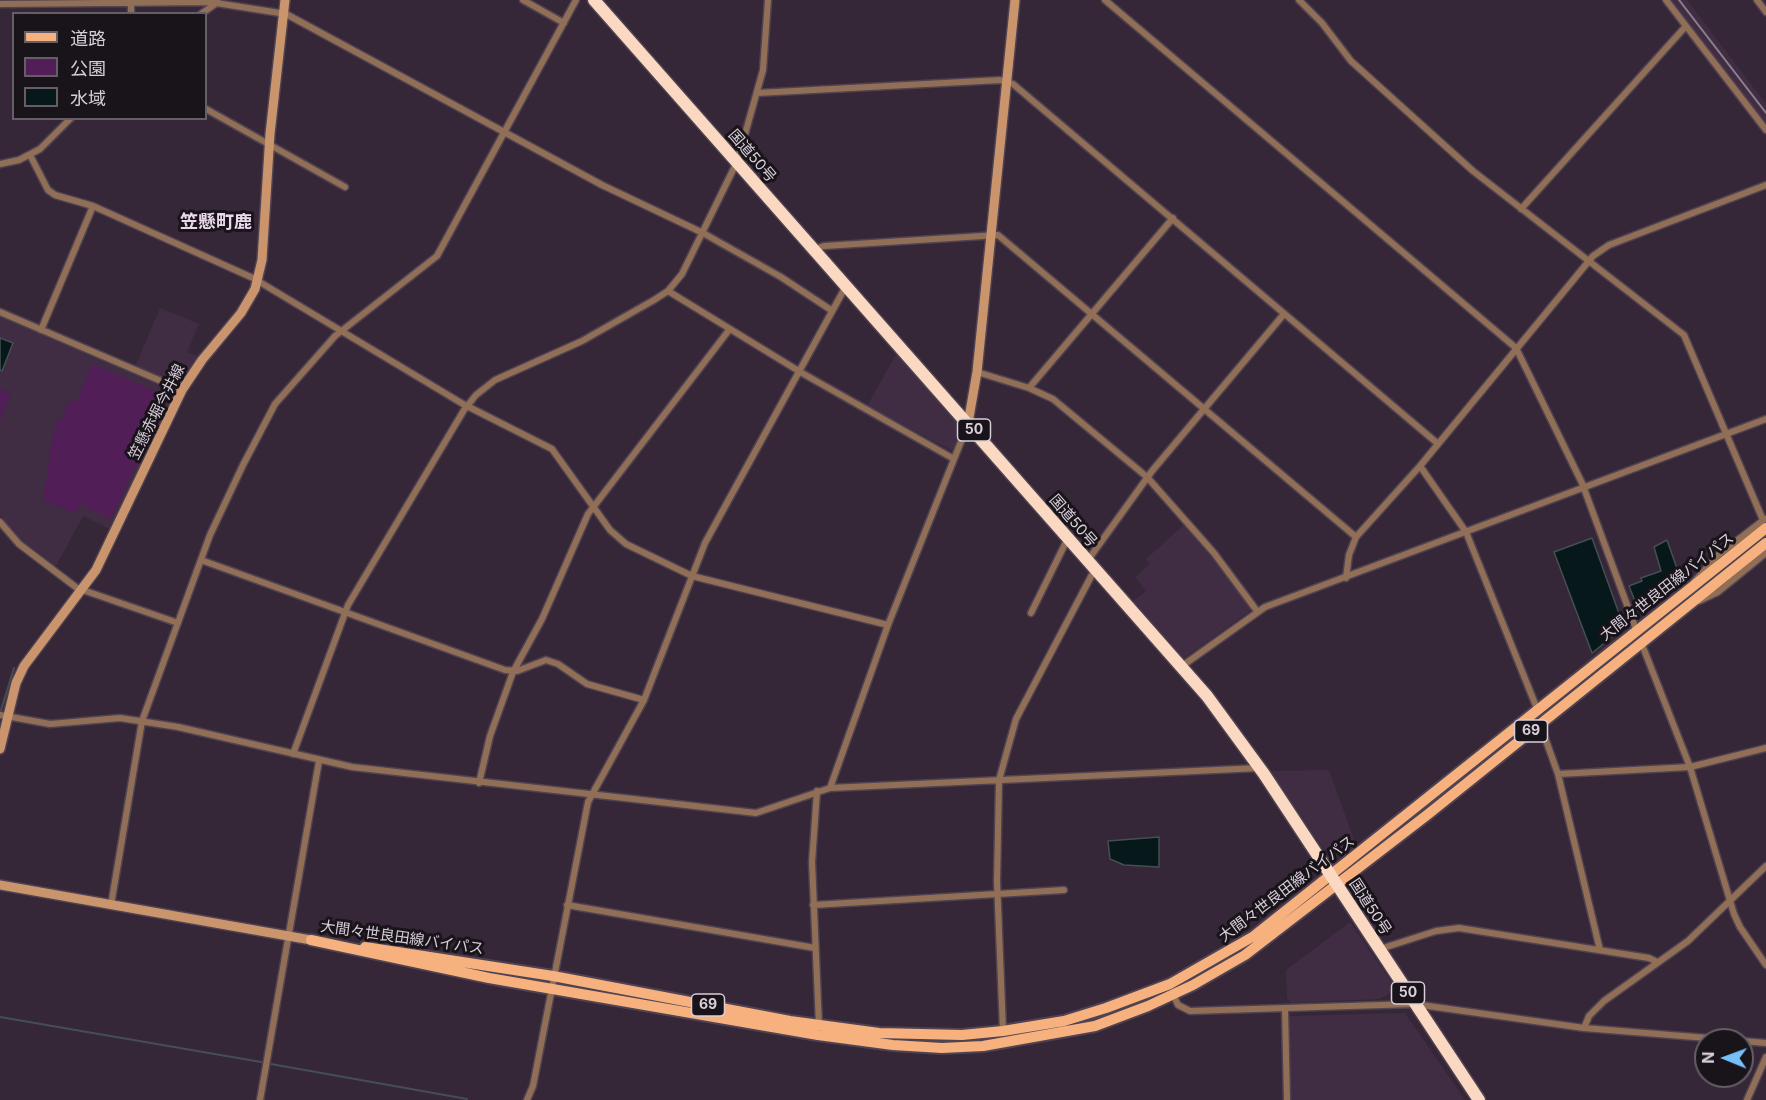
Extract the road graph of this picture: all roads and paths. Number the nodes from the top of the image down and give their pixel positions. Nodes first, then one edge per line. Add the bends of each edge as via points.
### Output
1 (285, 0) edge
2 (523, 0) edge
3 (576, 0) edge
4 (594, 0) edge
5 (768, 0) edge
6 (1016, 0) edge
7 (1105, 0) edge
8 (1299, 0) edge
9 (1666, 0) edge
10 (1757, 0) edge
11 (131, 1) edge
12 (219, 1) edge
13 (0, 4) edge
14 (204, 12) edge
15 (1766, 12) edge
16 (283, 13) junction
17 (564, 23) junction
18 (1686, 26) junction
19 (1007, 80) junction
20 (757, 93) junction
21 (207, 111) edge
22 (69, 120) edge
23 (1766, 130) edge
24 (505, 132) junction
25 (269, 146) junction
26 (30, 155) junction
27 (737, 161) junction
28 (0, 164) edge
29 (1766, 185) edge
30 (345, 187) dead end
31 (93, 206) junction
32 (1521, 209) junction
33 (1173, 218) junction
34 (703, 233) junction
35 (992, 234) junction
36 (814, 249) junction
37 (1589, 260) junction
38 (258, 282) junction
39 (846, 285) junction
40 (668, 291) junction
41 (831, 310) junction
42 (0, 312) edge
43 (1089, 314) junction
44 (1284, 314) junction
45 (41, 330) junction
46 (729, 330) junction
47 (339, 332) junction
48 (1516, 348) junction
49 (798, 370) junction
50 (977, 372) junction
51 (1029, 388) junction
52 (182, 390) junction
53 (467, 406) junction
54 (1204, 407) junction
55 (1766, 419) edge
56 (968, 423) junction
57 (1726, 435) junction
58 (1437, 444) junction
59 (954, 459) junction
60 (1420, 466) junction
61 (1147, 477) junction
62 (1584, 489) junction
63 (593, 505) junction
64 (0, 522) edge
65 (1765, 522) edge
66 (1466, 532) junction
67 (1356, 537) junction
68 (1069, 538) junction
69 (1766, 543) edge
70 (1766, 553) edge
71 (201, 560) junction
72 (1092, 565) junction
73 (692, 576) junction
74 (1346, 578) junction
75 (82, 591) junction
76 (1690, 603) junction
77 (1257, 611) junction
78 (345, 612) junction
79 (1031, 613) dead end
80 (178, 623) junction
81 (888, 625) junction
82 (1636, 630) junction
83 (1641, 642) junction
84 (1182, 666) junction
85 (513, 672) junction
86 (644, 700) junction
87 (1538, 711) junction
88 (4, 716) edge
89 (142, 721) junction
90 (1537, 726) junction
91 (1766, 748) edge
92 (0, 749) edge
93 (292, 754) junction
94 (319, 761) junction
95 (1690, 767) junction
96 (1260, 768) junction
97 (1558, 774) junction
98 (999, 780) junction
99 (479, 783) junction
100 (830, 788) junction
101 (817, 791) junction
102 (591, 795) junction
103 (1766, 866) edge
104 (1335, 881) junction
105 (0, 885) edge
106 (1064, 890) dead end
107 (998, 894) junction
108 (1729, 900) junction
109 (111, 905) junction
110 (567, 905) junction
111 (813, 905) junction
112 (288, 935) junction
113 (311, 940) junction
114 (815, 948) junction
115 (1380, 950) junction
116 (1600, 950) junction
117 (1658, 962) junction
118 (1766, 965) edge
119 (554, 976) junction
120 (551, 989) junction
121 (1173, 994) junction
122 (1414, 1004) junction
123 (1284, 1009) junction
124 (819, 1026) junction
125 (1584, 1028) junction
126 (1003, 1031) junction
127 (1694, 1037) edge
128 (1766, 1056) edge
129 (260, 1100) edge
130 (527, 1100) edge
131 (1287, 1100) edge
132 (1479, 1100) edge
133 (1747, 1100) edge

1 - 16 main road, 笠懸赤堀今井線
2 - 17 street
3 - 17 street
4 - 27 highway, 国道50号 / 50
5 - 20 street via 766,46
6 - 19 main road
7 - 48 street
8 - 32 street via 1351,61
9 - 18 street
10 - 15 street
11 - 12 street
11 - 13 street
12 - 14 street
12 - 16 street
16 - 24 street
16 - 25 main road, 笠懸赤堀今井線
17 - 24 street
18 - 23 street
18 - 32 street
19 - 20 street
19 - 33 street
19 - 35 main road
20 - 27 street
21 - 25 street
22 - 26 street via 48,143
24 - 34 street via 602,185
24 - 47 street via 437,256
25 - 30 street
25 - 38 main road, 笠懸赤堀今井線
26 - 28 street
26 - 31 street via 50,191
27 - 34 street
27 - 36 highway, 国道50号 / 50
29 - 37 street via 1609,245
31 - 38 street
31 - 45 street
32 - 37 street
33 - 43 street
33 - 44 street
34 - 40 street via 686,268
34 - 41 street
35 - 36 street
35 - 43 street via 1000,236
35 - 50 main road
36 - 39 highway, 国道50号 / 50
37 - 48 street
37 - 57 street via 1684,335
38 - 47 street
38 - 52 main road, 笠懸赤堀今井線 via 242,313
39 - 41 street
39 - 56 highway, 国道50号 / 50
40 - 46 street
40 - 53 street via 582,341 506,374
41 - 49 street
42 - 45 street
43 - 51 street
43 - 54 street
44 - 54 street
44 - 58 street
45 - 52 street
46 - 49 street
46 - 63 street
47 - 53 street
47 - 71 street via 275,404 218,516
48 - 58 street
48 - 62 street
49 - 59 street
49 - 73 street via 705,543
50 - 51 street
50 - 56 main road
51 - 61 street via 1067,409
52 - 75 main road, 笠懸赤堀今井線 via 102,559
53 - 63 street via 552,449
53 - 78 street
54 - 61 street
54 - 67 street
55 - 57 street
56 - 59 street
56 - 68 highway, 国道50号 / 50
57 - 62 street
57 - 65 street
58 - 60 street
59 - 81 street
60 - 66 street
60 - 67 street
61 - 72 street
61 - 77 street via 1214,553
62 - 66 street
62 - 82 street
63 - 73 street via 621,541
63 - 85 street via 542,619
64 - 75 street via 19,544
65 - 82 main road, 大間々世良田線バイパス / 69
66 - 74 street
66 - 87 street
67 - 74 street
68 - 72 highway, 国道50号 / 50
68 - 79 street
69 - 76 main road, 大間々世良田線バイパス / 69
70 - 76 street via 1718,592
71 - 78 street
71 - 80 street
72 - 84 highway, 国道50号 / 50
72 - 98 street via 1016,719
73 - 81 street
73 - 86 street
74 - 77 street
75 - 80 street
75 - 88 main road, 笠懸赤堀今井線 via 24,666
76 - 83 main road, 大間々世良田線バイパス / 69
77 - 84 street
78 - 85 street
78 - 93 street
80 - 89 street
81 - 100 street
82 - 83 street
82 - 87 main road, 大間々世良田線バイパス / 69
83 - 90 main road, 大間々世良田線バイパス / 69
83 - 95 street
84 - 96 highway, 国道50号 / 50
85 - 86 street via 543,660 587,684
85 - 99 street via 490,736
86 - 102 street
87 - 104 main road, 大間々世良田線バイパス / 69
88 - 89 street via 50,724 105,717
88 - 92 main road, 笠懸赤堀今井線
89 - 93 street
89 - 109 street
90 - 97 street
90 - 104 main road, 大間々世良田線バイパス / 69
91 - 95 street
93 - 94 street
94 - 99 street
94 - 112 street
95 - 97 street
95 - 108 street
96 - 98 street
96 - 104 highway, 国道50号 / 50
97 - 116 street
98 - 100 street
98 - 107 street
99 - 102 street
100 - 101 street
101 - 102 street via 756,813
101 - 111 street
102 - 110 street
103 - 108 street
104 - 115 highway, 国道50号 / 50
104 - 121 main road, 大間々世良田線バイパス / 69 via 1245,955
104 - 126 main road, 大間々世良田線バイパス / 69 via 1254,936 1170,984 1064,1021
105 - 109 main road
106 - 107 street
107 - 111 street
107 - 126 street
108 - 117 street via 1700,931
108 - 118 street via 1740,927
109 - 112 main road
110 - 114 street
110 - 119 street
111 - 114 street
112 - 113 main road
112 - 129 street
113 - 119 main road, 大間々世良田線バイパス / 69
113 - 120 main road, 大間々世良田線バイパス / 69 via 398,961
114 - 124 street
115 - 116 street via 1397,941 1459,928
115 - 122 highway, 国道50号 / 50
116 - 117 street
117 - 125 street via 1599,1005
119 - 120 street
119 - 124 main road, 大間々世良田線バイパス / 69
120 - 121 main road, 大間々世良田線バイパス / 69 via 818,1035 942,1048 1070,1033
120 - 130 street
121 - 123 street via 1178,1005 1190,1011
122 - 123 street
122 - 125 street
122 - 132 highway, 国道50号 / 50
123 - 131 street
124 - 126 main road, 大間々世良田線バイパス / 69 via 916,1035
125 - 127 street
128 - 133 street

